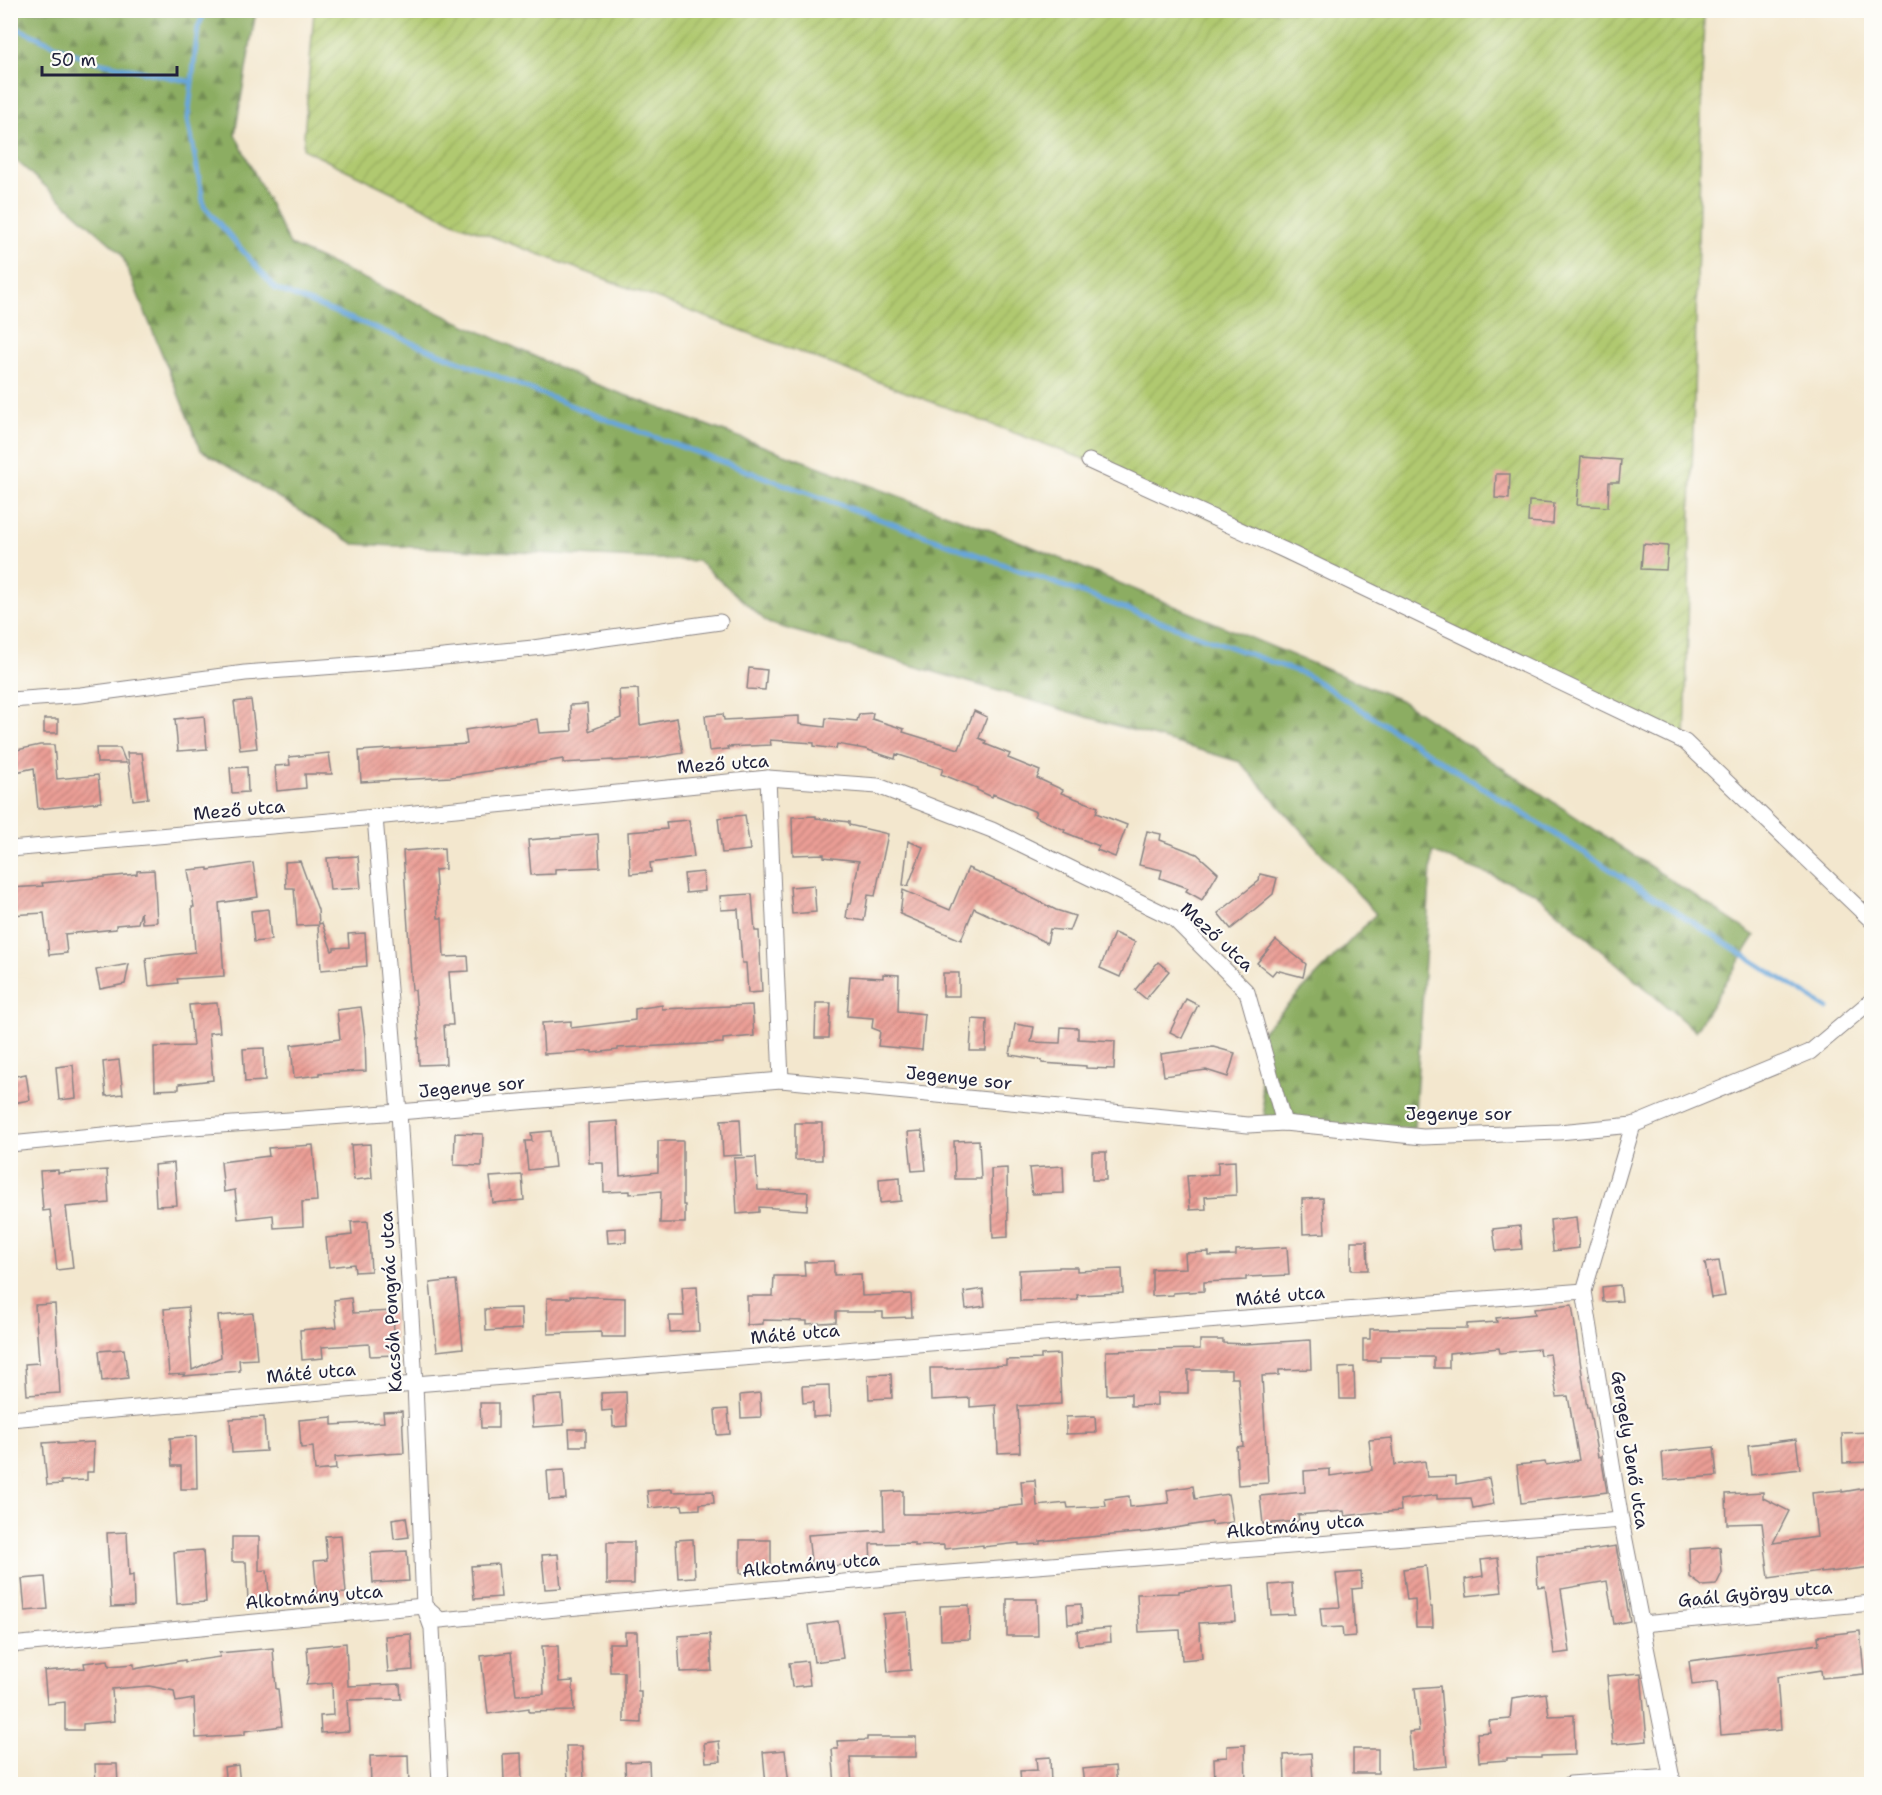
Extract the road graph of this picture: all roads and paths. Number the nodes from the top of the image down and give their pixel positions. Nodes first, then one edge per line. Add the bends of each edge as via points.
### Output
1 (1089, 460) dead end
2 (720, 622) dead end
3 (10, 700) edge
4 (768, 778) junction
5 (375, 817) junction
6 (10, 849) edge
7 (1872, 921) edge
8 (1872, 1000) edge
9 (781, 1080) junction
10 (399, 1112) junction
11 (1284, 1123) junction
12 (1634, 1125) junction
13 (10, 1144) edge
14 (1584, 1291) junction
15 (416, 1384) junction
16 (10, 1419) edge
17 (1621, 1520) junction
18 (1872, 1603) edge
19 (424, 1606) junction
20 (1642, 1624) junction
21 (10, 1645) edge
22 (1673, 1781) edge
23 (440, 1785) edge
24 (1570, 1785) edge

1 - 7 street via 1684,742
2 - 3 street via 533,648 245,672 81,695
4 - 5 street, Mező utca
4 - 9 street
4 - 11 street, Mező utca via 878,786 992,830 1173,918 1247,992
5 - 6 street, Mező utca
5 - 10 street, Kacsóh Pongrác utca
8 - 12 street, Jegenye sor via 1810,1052
9 - 10 street, Jegenye sor
9 - 11 street, Jegenye sor via 1248,1125
10 - 13 street, Jegenye sor
10 - 15 street, Kacsóh Pongrác utca
11 - 12 street, Jegenye sor via 1423,1137
12 - 14 street, Gergely Jenő utca
14 - 15 street, Máté utca
14 - 17 street, Gergely Jenő utca
15 - 16 street, Máté utca
15 - 19 street, Kacsóh Pongrác utca
17 - 19 street, Alkotmány utca via 909,1576 440,1620
17 - 20 street, Gergely Jenő utca
18 - 20 street, Gaál György utca
19 - 21 street, Alkotmány utca
19 - 23 street, Kacsóh Pongrác utca via 432,1628
20 - 22 street, Gergely Jenő utca
22 - 24 street

